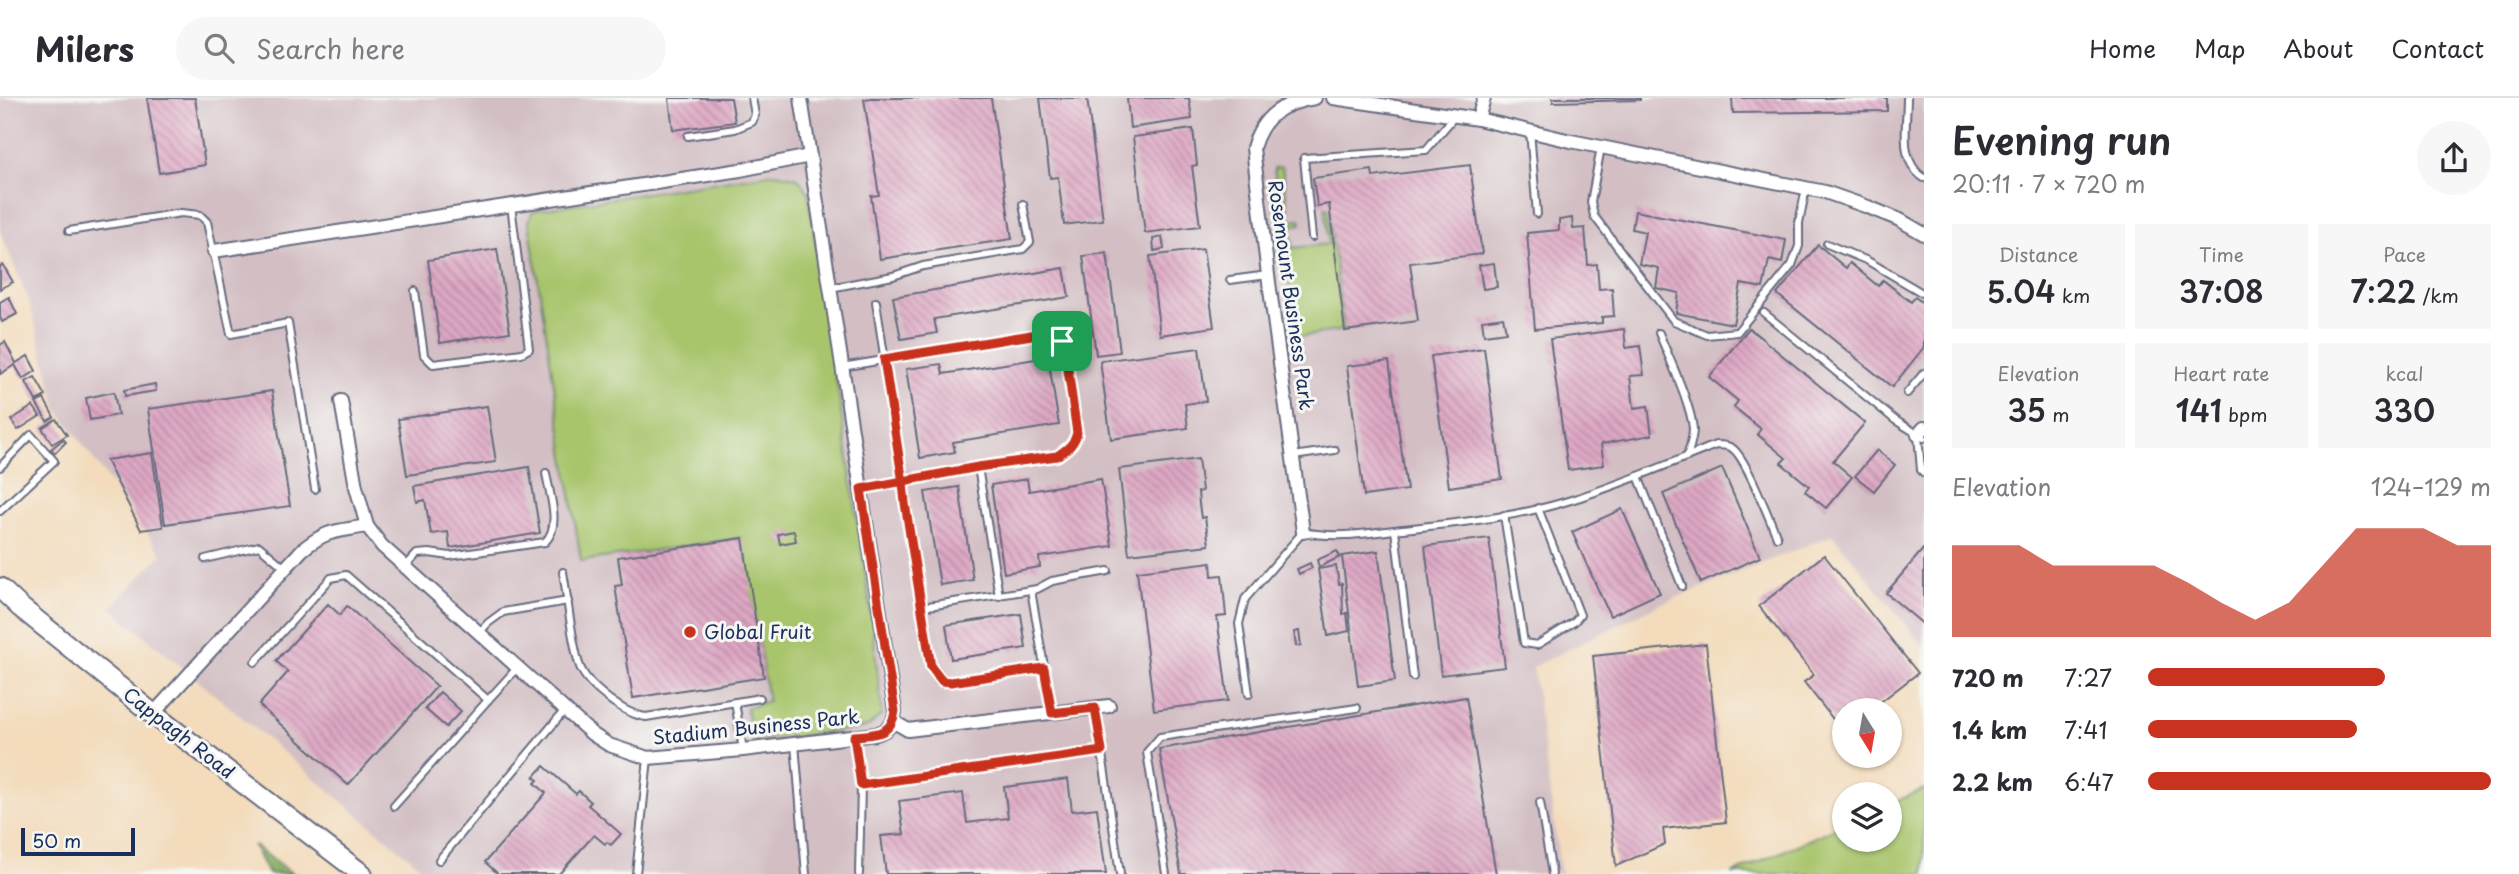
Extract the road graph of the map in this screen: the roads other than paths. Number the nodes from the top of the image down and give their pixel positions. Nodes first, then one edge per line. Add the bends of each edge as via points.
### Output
1 (752, 98) edge
2 (801, 98) edge
3 (1313, 98) edge
4 (1333, 98) edge
5 (1484, 98) edge
6 (1907, 98) edge
7 (1455, 116) junction
8 (1478, 119) junction
9 (1530, 131) junction
10 (688, 136) dead end
11 (1601, 147) junction
12 (810, 156) junction
13 (1924, 178) edge
14 (1806, 188) junction
15 (1023, 204) dead end
16 (511, 205) junction
17 (1536, 214) dead end
18 (68, 231) dead end
19 (1924, 234) edge
20 (1312, 237) dead end
21 (1827, 244) dead end
22 (214, 251) junction
23 (1268, 275) junction
24 (1230, 280) dead end
25 (830, 288) junction
26 (415, 291) dead end
27 (1924, 294) edge
28 (876, 302) dead end
29 (1764, 313) dead end
30 (1659, 333) dead end
31 (884, 359) junction
32 (842, 367) junction
33 (1924, 373) edge
34 (1906, 393) dead end
35 (341, 401) dead end
36 (1922, 434) edge
37 (1335, 450) dead end
38 (1293, 456) junction
39 (1687, 457) junction
40 (0, 467) edge
41 (978, 467) junction
42 (1924, 472) edge
43 (546, 473) dead end
44 (1638, 476) junction
45 (903, 483) junction
46 (315, 489) dead end
47 (861, 489) junction
48 (1538, 508) junction
49 (0, 511) edge
50 (1504, 515) junction
51 (367, 526) junction
52 (1395, 530) junction
53 (1303, 532) junction
54 (1777, 537) dead end
55 (205, 559) dead end
56 (405, 566) junction
57 (285, 568) junction
58 (1108, 571) dead end
59 (563, 572) dead end
60 (1682, 586) dead end
61 (0, 588) edge
62 (1031, 590) junction
63 (999, 596) junction
64 (568, 601) junction
65 (922, 607) junction
66 (479, 632) junction
67 (255, 662) dead end
68 (518, 667) junction
69 (1044, 668) junction
70 (1413, 677) dead end
71 (1249, 694) dead end
72 (760, 698) dead end
73 (488, 700) junction
74 (735, 702) junction
75 (1109, 706) dead end
76 (1095, 708) junction
77 (1357, 708) dead end
78 (565, 710) junction
79 (1052, 713) junction
80 (153, 714) junction
81 (894, 722) junction
82 (854, 736) junction
83 (795, 744) junction
84 (743, 750) junction
85 (1102, 751) junction
86 (648, 758) junction
87 (861, 785) junction
88 (1540, 802) dead end
89 (394, 806) dead end
90 (439, 860) dead end
91 (362, 874) edge
92 (636, 874) edge
93 (806, 874) edge
94 (859, 874) edge
95 (1120, 874) edge
96 (1166, 874) edge
97 (1552, 874) edge

1 - 10 lane via 752,122
2 - 12 street
3 - 23 street, Rosemount Business Park via 1265,121 1253,148
4 - 7 street
5 - 8 street
6 - 13 lane via 1906,158
7 - 8 street
7 - 20 lane via 1426,150 1304,158
8 - 9 street
9 - 11 street
9 - 17 lane
11 - 14 street
11 - 14 lane via 1591,202 1594,216 1674,321 1707,335 1737,332 1792,265
12 - 16 street
12 - 25 street
14 - 19 street via 1868,206
15 - 25 lane via 1030,242 1023,249
16 - 22 street
16 - 26 lane via 528,349 522,354 433,364 424,355
18 - 22 lane via 193,213 208,222
21 - 27 lane via 1868,261
22 - 46 lane via 231,334 288,323
23 - 24 lane
23 - 38 street, Rosemount Business Park
25 - 32 street
28 - 31 lane
29 - 36 lane via 1895,420
30 - 39 lane via 1692,422
31 - 32 lane
31 - 41 lane via 1044,333 1062,341 1077,433 1074,442 1057,456
31 - 45 lane
32 - 47 street
33 - 34 lane
35 - 51 street via 359,505
36 - 42 lane
37 - 38 lane
38 - 53 street, Rosemount Business Park
39 - 44 lane
39 - 54 lane via 1716,445 1734,449
40 - 49 lane via 30,435 54,461
41 - 45 lane
41 - 63 lane
43 - 56 lane via 554,526 545,542 450,556 417,554
44 - 48 lane
44 - 60 lane
45 - 47 lane
45 - 65 lane
47 - 81 street
48 - 50 lane
48 - 50 lane via 1580,615 1536,645 1524,643
50 - 52 lane
51 - 56 street, Stadium Business Park
51 - 57 street via 320,536
52 - 53 lane via 1327,537
52 - 70 lane
53 - 71 lane via 1245,599 1239,624
55 - 57 lane via 259,546
56 - 66 street, Stadium Business Park
57 - 80 street
58 - 62 lane via 1052,581
59 - 64 lane
61 - 80 street, Cappagh Road
62 - 63 lane
62 - 69 lane
63 - 65 lane
64 - 66 lane via 503,612
64 - 74 lane via 579,665 629,713 646,717
65 - 69 lane via 931,667 942,681
66 - 68 street, Stadium Business Park
67 - 73 lane via 331,578 346,575
68 - 73 lane
68 - 78 street, Stadium Business Park
69 - 79 lane
72 - 74 lane
73 - 89 lane
74 - 84 lane
75 - 76 street
76 - 79 street
76 - 85 lane
77 - 96 lane via 1160,737 1147,752
78 - 86 street, Stadium Business Park via 609,746
78 - 90 lane
79 - 81 street via 908,730
80 - 91 street, Cappagh Road
81 - 82 street, Stadium Business Park via 885,731
82 - 83 street, Stadium Business Park
82 - 87 lane
83 - 84 street, Stadium Business Park
83 - 93 lane
84 - 86 street, Stadium Business Park
85 - 87 lane
85 - 95 lane
86 - 92 lane
87 - 94 lane
88 - 97 lane

